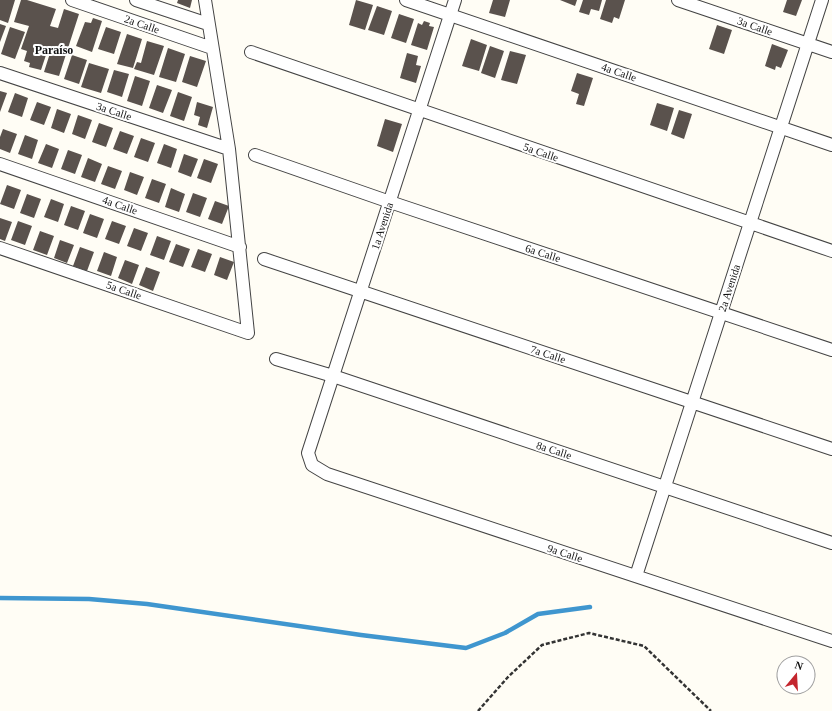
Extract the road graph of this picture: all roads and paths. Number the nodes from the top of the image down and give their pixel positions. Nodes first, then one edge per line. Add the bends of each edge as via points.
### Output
1 (72, 0) edge
2 (136, 0) edge
3 (205, 0) edge
4 (406, 0) edge
5 (455, 0) edge
6 (678, 0) edge
7 (822, 0) edge
8 (450, 15) junction
9 (208, 24) junction
10 (808, 44) junction
11 (212, 48) junction
12 (251, 52) dead end
13 (832, 52) edge
14 (0, 73) edge
15 (419, 110) junction
16 (781, 128) junction
17 (832, 145) edge
18 (229, 149) junction
19 (255, 155) dead end
20 (0, 164) edge
21 (390, 202) junction
22 (750, 223) junction
23 (240, 247) junction
24 (0, 248) edge
25 (832, 251) edge
26 (264, 260) dead end
27 (361, 291) junction
28 (721, 312) junction
29 (832, 350) edge
30 (276, 358) dead end
31 (333, 376) junction
32 (692, 402) junction
33 (832, 449) edge
34 (308, 453) joint
35 (664, 487) junction
36 (832, 543) edge
37 (636, 576) junction
38 (832, 641) edge
39 (478, 711) edge
40 (711, 711) edge

1 - 11 street, 2a Calle
2 - 9 street, 2a Calle
3 - 9 street
4 - 8 street, 4a Calle
5 - 8 street, 1a Avenida
6 - 10 street, 3a Calle
7 - 10 street, 2a Avenida
8 - 15 street, 1a Avenida
8 - 16 street, 4a Calle
9 - 11 street
10 - 13 street, 3a Calle
10 - 16 street, 2a Avenida
11 - 18 street
12 - 15 street, 5a Calle
14 - 18 street, 3a Calle
15 - 21 street, 1a Avenida
15 - 22 street, 5a Calle
16 - 17 street, 4a Calle
16 - 22 street, 2a Avenida
18 - 23 street
19 - 21 street, 6a Calle
20 - 23 street, 4a Calle
21 - 27 street, 1a Avenida
21 - 28 street, 6a Calle
22 - 25 street, 5a Calle
22 - 28 street, 2a Avenida
23 - 24 street, 5a Calle via 248,333
26 - 27 street, 7a Calle
27 - 31 street, 1a Avenida
27 - 32 street, 7a Calle
28 - 29 street, 6a Calle
28 - 32 street, 2a Avenida
30 - 31 street, 8a Calle
31 - 34 street, 1a Avenida
31 - 35 street, 8a Calle
32 - 33 street, 7a Calle
32 - 35 street, 2a Avenida
34 - 37 street, 9a Calle via 312,465 327,474
35 - 36 street, 8a Calle
35 - 37 street, 2a Avenida
37 - 38 street, 9a Calle
39 - 40 path via 508,677 542,645 589,633 644,646

